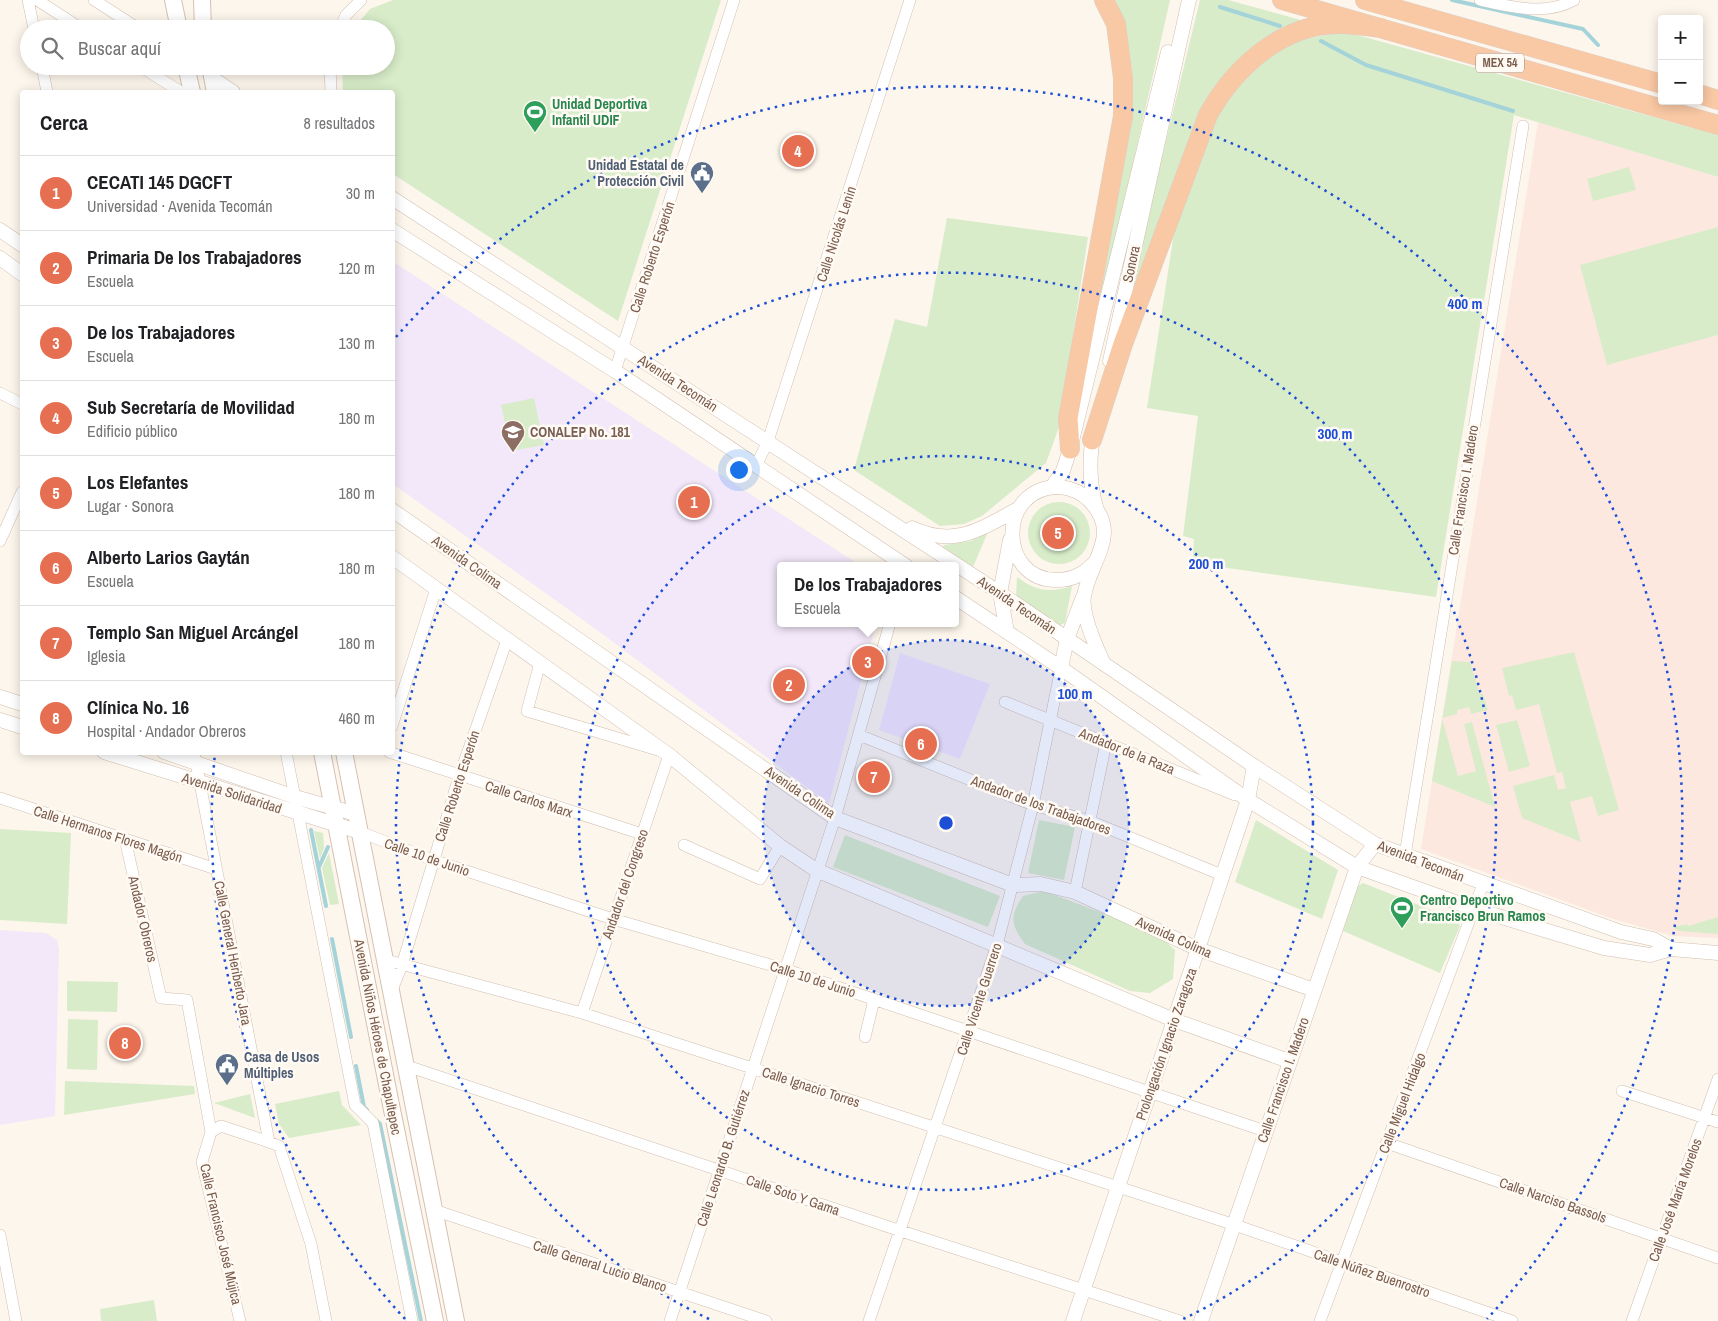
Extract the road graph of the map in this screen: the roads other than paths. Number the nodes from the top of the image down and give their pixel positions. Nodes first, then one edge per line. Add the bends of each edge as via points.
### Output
1 (28, 0) edge
2 (37, 0) edge
3 (94, 0) edge
4 (173, 0) edge
5 (202, 0) edge
6 (360, 0) edge
7 (734, 0) edge
8 (910, 0) edge
9 (1104, 0) edge
10 (1180, 0) edge
11 (1189, 0) edge
12 (1282, 0) edge
13 (1480, 0) edge
14 (1574, 0) edge
15 (1369, 1) edge
16 (32, 20) edge
17 (68, 20) edge
18 (125, 20) edge
19 (176, 20) edge
20 (203, 20) edge
21 (344, 20) edge
22 (1180, 20) junction
23 (1381, 28) junction
24 (44, 75) edge
25 (154, 75) edge
26 (188, 75) edge
27 (330, 75) edge
28 (212, 79) edge
29 (1658, 83) edge
30 (47, 90) edge
31 (178, 90) edge
32 (192, 90) edge
33 (230, 90) edge
34 (331, 90) edge
35 (1703, 95) edge
36 (1718, 100) edge
37 (1718, 125) edge
38 (1523, 126) dead end
39 (395, 200) edge
40 (0, 230) edge
41 (395, 232) edge
42 (20, 245) edge
43 (0, 258) edge
44 (20, 273) edge
45 (623, 347) junction
46 (615, 371) junction
47 (0, 393) edge
48 (20, 403) edge
49 (1092, 440) junction
50 (768, 441) junction
51 (1070, 449) junction
52 (756, 466) junction
53 (1052, 487) junction
54 (20, 496) edge
55 (1096, 507) junction
56 (1018, 509) junction
57 (395, 512) edge
58 (875, 512) junction
59 (1011, 534) junction
60 (0, 541) edge
61 (395, 559) edge
62 (1096, 561) junction
63 (900, 562) edge
64 (952, 562) edge
65 (959, 566) edge
66 (436, 588) junction
67 (1000, 593) junction
68 (1084, 597) junction
69 (959, 600) edge
70 (889, 627) edge
71 (1007, 632) junction
72 (1067, 639) junction
73 (507, 640) junction
74 (540, 663) junction
75 (1104, 664) junction
76 (1061, 668) junction
77 (0, 697) edge
78 (1005, 702) dead end
79 (20, 703) edge
80 (395, 717) edge
81 (0, 720) edge
82 (1050, 720) junction
83 (20, 726) edge
84 (859, 735) junction
85 (1106, 743) junction
86 (666, 753) junction
87 (395, 754) edge
88 (114, 755) edge
89 (180, 755) edge
90 (287, 755) edge
91 (323, 755) edge
92 (345, 755) edge
93 (195, 758) edge
94 (1254, 766) junction
95 (459, 777) junction
96 (200, 782) junction
97 (295, 797) junction
98 (0, 798) edge
99 (1248, 800) junction
100 (1033, 805) junction
101 (333, 808) junction
102 (356, 814) junction
103 (298, 815) junction
104 (835, 818) junction
105 (1090, 821) junction
106 (337, 826) junction
107 (360, 832) junction
108 (642, 834) junction
109 (125, 840) junction
110 (1375, 844) junction
111 (684, 845) dead end
112 (780, 846) junction
113 (1405, 855) junction
114 (433, 860) junction
115 (1357, 867) junction
116 (216, 870) junction
117 (816, 870) junction
118 (1222, 875) junction
119 (1482, 884) junction
120 (1013, 885) junction
121 (1074, 892) junction
122 (1475, 909) junction
123 (613, 919) junction
124 (997, 945) junction
125 (1198, 949) junction
126 (1671, 949) junction
127 (1718, 953) edge
128 (394, 963) junction
129 (784, 969) junction
130 (1314, 990) junction
131 (187, 1000) joint
132 (874, 1000) junction
133 (582, 1013) junction
134 (1174, 1020) junction
135 (969, 1032) junction
136 (865, 1037) dead end
137 (1289, 1061) junction
138 (407, 1066) junction
139 (752, 1068) junction
140 (1718, 1079) edge
141 (1150, 1090) junction
142 (1622, 1091) dead end
143 (1704, 1117) junction
144 (1718, 1122) edge
145 (935, 1127) junction
146 (1265, 1131) junction
147 (211, 1132) junction
148 (269, 1142) junction
149 (1387, 1143) junction
150 (719, 1170) junction
151 (1118, 1186) junction
152 (434, 1210) junction
153 (1232, 1224) junction
154 (901, 1231) junction
155 (0, 1235) edge
156 (1661, 1238) junction
157 (1718, 1258) edge
158 (1342, 1262) junction
159 (1083, 1289) junction
160 (680, 1292) junction
161 (16, 1321) edge
162 (240, 1321) edge
163 (326, 1321) edge
164 (412, 1321) edge
165 (435, 1321) edge
166 (456, 1321) edge
167 (670, 1321) edge
168 (766, 1321) edge
169 (870, 1321) edge
170 (1073, 1321) edge
171 (1180, 1321) edge
172 (1200, 1321) edge
173 (1320, 1321) edge
174 (1512, 1321) edge
175 (1632, 1321) edge

1 - 16 street
2 - 17 street
3 - 18 street
4 - 19 main road
5 - 20 main road
6 - 21 street
7 - 45 street, Calle Roberto Esperón
8 - 50 street, Calle Nicolás Lenin
9 - 51 highway via 1116,24 1123,78 1122,116 1068,418
10 - 22 street
11 - 22 street
12 - 23 highway, MEX 54
13 - 14 street via 1506,6 1549,9
15 - 29 highway, MEX 54
22 - 49 street, Sonora
22 - 51 street, Sonora
23 - 37 highway, MEX 54
23 - 49 highway via 1337,24 1303,31 1274,44 1251,60 1220,93 1208,115 1123,344
24 - 30 street
25 - 31 street
26 - 32 main road
27 - 34 street
28 - 33 street
35 - 36 highway
38 - 113 street, Calle Francisco I. Madero
39 - 45 street, Avenida Tecomán
40 - 42 street
41 - 46 street, Avenida Tecomán
43 - 44 street
45 - 46 street, Calle Roberto Esperón
45 - 50 street, Avenida Tecomán
46 - 52 street, Avenida Tecomán
47 - 48 street
49 - 55 street, Sonora via 1090,488
50 - 52 street, Calle Nicolás Lenin
50 - 58 street, Avenida Tecomán
51 - 53 street, Sonora via 1063,471
52 - 63 street, Avenida Tecomán
53 - 55 street via 1077,491
53 - 56 street via 1033,494
54 - 60 street
55 - 62 street, Sonora via 1105,534
56 - 58 street via 969,534 948,538 928,535
56 - 59 street
57 - 104 street, Avenida Colima
58 - 64 street, Avenida Tecomán
59 - 62 street via 1014,551 1035,575 1067,580 1082,574
59 - 67 street
61 - 66 street
62 - 68 street, Sonora
65 - 67 street, Avenida Tecomán
66 - 73 street
66 - 80 street
67 - 71 street
67 - 72 street, Avenida Tecomán
68 - 72 street, Sonora
68 - 75 street via 1090,635
69 - 71 street, Avenida Tecomán
70 - 84 street, Calle Leonardo B. Gutiérrez
71 - 76 street, Avenida Tecomán
72 - 75 street, Avenida Tecomán
72 - 76 street, Sonora
73 - 74 street
73 - 95 street, Calle Roberto Esperón
74 - 86 street
74 - 86 street via 527,711
75 - 94 street, Avenida Tecomán
76 - 82 street, Calle Vicente Guerrero
76 - 99 street, Avenida Tecomán
77 - 79 street
78 - 82 street, Andador de la Raza
81 - 83 street
82 - 85 street, Andador de la Raza
82 - 100 street, Calle Vicente Guerrero
84 - 100 street, Andador de los Trabajadores
84 - 104 street, Calle Leonardo B. Gutiérrez
85 - 99 street, Andador de la Raza
85 - 105 street
86 - 108 street, Andador del Congreso
86 - 112 street
87 - 95 street, Calle Carlos Marx
88 - 96 street, Avenida Solidaridad
89 - 93 street, Avenida Solidaridad
90 - 97 street
91 - 101 main road, Avenida Niños Héroes de Chapultepec
92 - 102 main road, Avenida Niños Héroes de Chapultepec
93 - 96 street, Calle General Heriberto Jara
93 - 97 street, Avenida Solidaridad
94 - 99 street, Prolongación Ignacio Zaragoza
94 - 110 street, Avenida Tecomán
95 - 108 street, Calle Carlos Marx
95 - 114 street, Calle Roberto Esperón
96 - 103 street, Avenida Solidaridad
96 - 116 street, Calle General Heriberto Jara
97 - 101 street, Avenida Solidaridad
97 - 103 street
98 - 109 street, Calle Hermanos Flores Magón
99 - 115 street, Avenida Tecomán
99 - 118 street, Prolongación Ignacio Zaragoza
100 - 105 street, Andador de los Trabajadores
100 - 120 street, Calle Vicente Guerrero
101 - 102 street, Avenida Solidaridad
101 - 106 main road, Avenida Niños Héroes de Chapultepec
102 - 107 main road, Avenida Niños Héroes de Chapultepec
103 - 106 street, Avenida Solidaridad
103 - 164 street via 355,1105 373,1123
104 - 117 street, Calle Leonardo B. Gutiérrez
104 - 120 street, Avenida Colima
105 - 118 street, Andador de los Trabajadores
105 - 121 street
106 - 107 street, Avenida Solidaridad
106 - 165 main road, Avenida Niños Héroes de Chapultepec
107 - 114 street, Calle 10 de Junio
107 - 128 main road, Avenida Niños Héroes de Chapultepec
108 - 123 street, Andador del Congreso
109 - 116 street, Calle Hermanos Flores Magón
109 - 131 street, Andador Obreros via 161,998
110 - 113 street, Avenida Tecomán
110 - 115 street, Calle Francisco I. Madero
111 - 112 street via 760,879
112 - 117 street
113 - 119 street, Avenida Tecomán
114 - 123 street, Calle 10 de Junio
114 - 128 street, Calle Roberto Esperón
115 - 122 street, Avenida Tecomán
115 - 130 street, Calle Francisco I. Madero
116 - 148 street, Calle General Heriberto Jara
117 - 124 street
117 - 129 street, Calle Leonardo B. Gutiérrez
118 - 125 street, Prolongación Ignacio Zaragoza
119 - 122 street, Calle Miguel Hidalgo
119 - 126 street, Avenida Tecomán via 1621,932 1653,939
120 - 121 street, Avenida Colima via 1041,884
120 - 124 street, Calle Vicente Guerrero
121 - 125 street, Avenida Colima
122 - 126 street, Avenida Tecomán via 1633,954 1650,956
122 - 149 street, Calle Miguel Hidalgo
123 - 129 street, Calle 10 de Junio
123 - 133 street, Andador del Congreso
124 - 134 street
124 - 135 street, Calle Vicente Guerrero
125 - 130 street, Avenida Colima
125 - 134 street, Prolongación Ignacio Zaragoza
126 - 127 street, Avenida Tecomán
128 - 133 street, Calle Ignacio Torres
128 - 138 main road, Avenida Niños Héroes de Chapultepec via 392,990
129 - 132 street, Calle 10 de Junio
129 - 139 street, Calle Leonardo B. Gutiérrez
130 - 137 street, Calle Francisco I. Madero
131 - 147 street, Calle Francisco José Mújica
132 - 135 street, Calle 10 de Junio
132 - 136 street
133 - 139 street, Calle Ignacio Torres
134 - 137 street
134 - 141 street, Prolongación Ignacio Zaragoza
135 - 141 street, Calle 10 de Junio
135 - 145 street, Calle Vicente Guerrero
137 - 146 street, Calle Francisco I. Madero
138 - 150 street, Calle Soto Y Gama
138 - 152 main road, Avenida Niños Héroes de Chapultepec
139 - 145 street, Calle Ignacio Torres
139 - 150 street, Calle Leonardo B. Gutiérrez
140 - 143 street, Calle José María Morelos
141 - 146 street, Calle 10 de Junio
141 - 151 street, Prolongación Ignacio Zaragoza
142 - 143 street
143 - 144 street
143 - 156 street, Calle José María Morelos
145 - 151 street, Calle Ignacio Torres
145 - 154 street, Calle Vicente Guerrero
146 - 153 street, Calle Francisco I. Madero
147 - 148 street via 221,1126
147 - 162 street, Calle Francisco José Mújica via 202,1162
148 - 163 street, Calle General Heriberto Jara via 279,1146 308,1235
149 - 156 street, Calle Narciso Bassols
149 - 158 street, Calle Miguel Hidalgo
150 - 154 street, Calle Soto Y Gama
150 - 160 street, Calle Leonardo B. Gutiérrez
151 - 153 street, Calle Ignacio Torres
151 - 159 street, Prolongación Ignacio Zaragoza
152 - 160 street, Calle General Lucio Blanco
152 - 166 main road, Avenida Niños Héroes de Chapultepec
153 - 158 street, Calle Núñez Buenrostro
153 - 172 street, Calle Francisco I. Madero
154 - 159 street, Calle Soto Y Gama
154 - 169 street, Calle Vicente Guerrero
155 - 161 street
156 - 157 street, Calle Narciso Bassols
156 - 175 street, Calle José María Morelos
158 - 173 street, Calle Miguel Hidalgo
158 - 174 street, Calle Núñez Buenrostro
159 - 170 street, Prolongación Ignacio Zaragoza
159 - 171 street, Calle Soto Y Gama
160 - 167 street, Calle Leonardo B. Gutiérrez
160 - 168 street, Calle General Lucio Blanco

